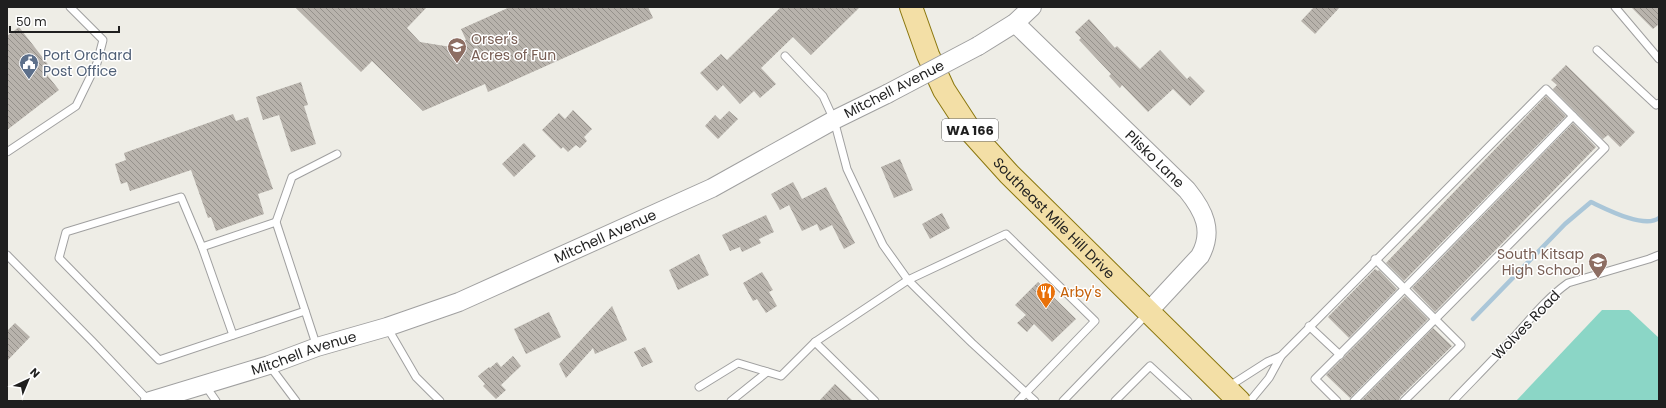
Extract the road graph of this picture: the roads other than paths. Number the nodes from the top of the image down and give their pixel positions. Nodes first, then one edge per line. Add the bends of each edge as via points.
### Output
1 (70, 7) edge
2 (911, 7) edge
3 (1032, 7) edge
4 (1614, 7) edge
5 (1015, 23) junction
6 (1597, 50) dead end
7 (784, 56) dead end
8 (1659, 59) edge
9 (1659, 103) edge
10 (1573, 116) junction
11 (834, 120) junction
12 (7, 152) edge
13 (337, 154) dead end
14 (276, 222) junction
15 (202, 247) junction
16 (7, 255) edge
17 (1659, 255) edge
18 (1376, 259) junction
19 (908, 280) junction
20 (1405, 288) junction
21 (305, 311) junction
22 (1148, 312) junction
23 (1436, 319) junction
24 (1309, 326) junction
25 (387, 327) junction
26 (233, 335) junction
27 (815, 342) junction
28 (317, 347) junction
29 (1340, 355) junction
30 (1281, 356) junction
31 (269, 365) junction
32 (768, 372) junction
33 (205, 384) junction
34 (699, 387) dead end
35 (1026, 393) junction
36 (1232, 395) edge
37 (149, 401) edge
38 (216, 401) edge
39 (296, 401) edge
40 (440, 401) edge
41 (731, 401) edge
42 (876, 401) edge
43 (1018, 401) edge
44 (1035, 401) edge
45 (1063, 401) edge
46 (1115, 401) edge
47 (1188, 401) edge
48 (1250, 401) edge
49 (1337, 401) edge
50 (1354, 401) edge
51 (1404, 401) edge
52 (1452, 401) edge

1 - 12 lane via 103,40 96,63 76,106
2 - 22 main road, Southeast Mile Hill Drive / WA 166 via 944,90 972,133 1009,174
3 - 5 street, Mitchell Avenue
4 - 8 lane
5 - 11 street, Mitchell Avenue, bridge via 978,46
5 - 22 street, Plisko Lane via 1187,190 1199,207 1206,224 1204,248 1200,256
6 - 9 lane via 1656,105
7 - 11 lane via 823,96
10 - 18 lane via 1546,89
10 - 20 lane
10 - 23 lane via 1605,148
11 - 19 lane via 850,176 882,245
11 - 25 street, Mitchell Avenue via 712,188 459,302
13 - 14 lane via 292,177
14 - 15 lane
14 - 21 lane
15 - 26 lane
15 - 26 lane via 181,197 66,232 59,258 158,360
16 - 37 lane
17 - 52 lane, Wolves Road via 1568,283 1541,306
18 - 20 lane
18 - 24 lane
19 - 27 lane
19 - 35 lane
19 - 35 lane via 1006,234 1095,321
20 - 23 lane
20 - 29 lane
21 - 26 lane
21 - 28 lane
22 - 36 main road, Southeast Mile Hill Drive / WA 166
22 - 45 lane
23 - 50 lane
23 - 51 lane via 1461,344
24 - 29 lane
24 - 30 lane
25 - 28 street, Mitchell Avenue
25 - 40 lane via 416,377
27 - 32 lane via 781,376
27 - 42 lane
28 - 31 street, Mitchell Avenue
29 - 49 lane via 1315,379
30 - 36 lane via 1267,362
30 - 48 lane via 1269,378
31 - 33 street, Mitchell Avenue
31 - 39 lane
32 - 34 lane via 738,363
32 - 41 lane
33 - 37 street, Mitchell Avenue
33 - 38 lane
35 - 43 lane
35 - 44 lane
46 - 47 lane via 1150,366

